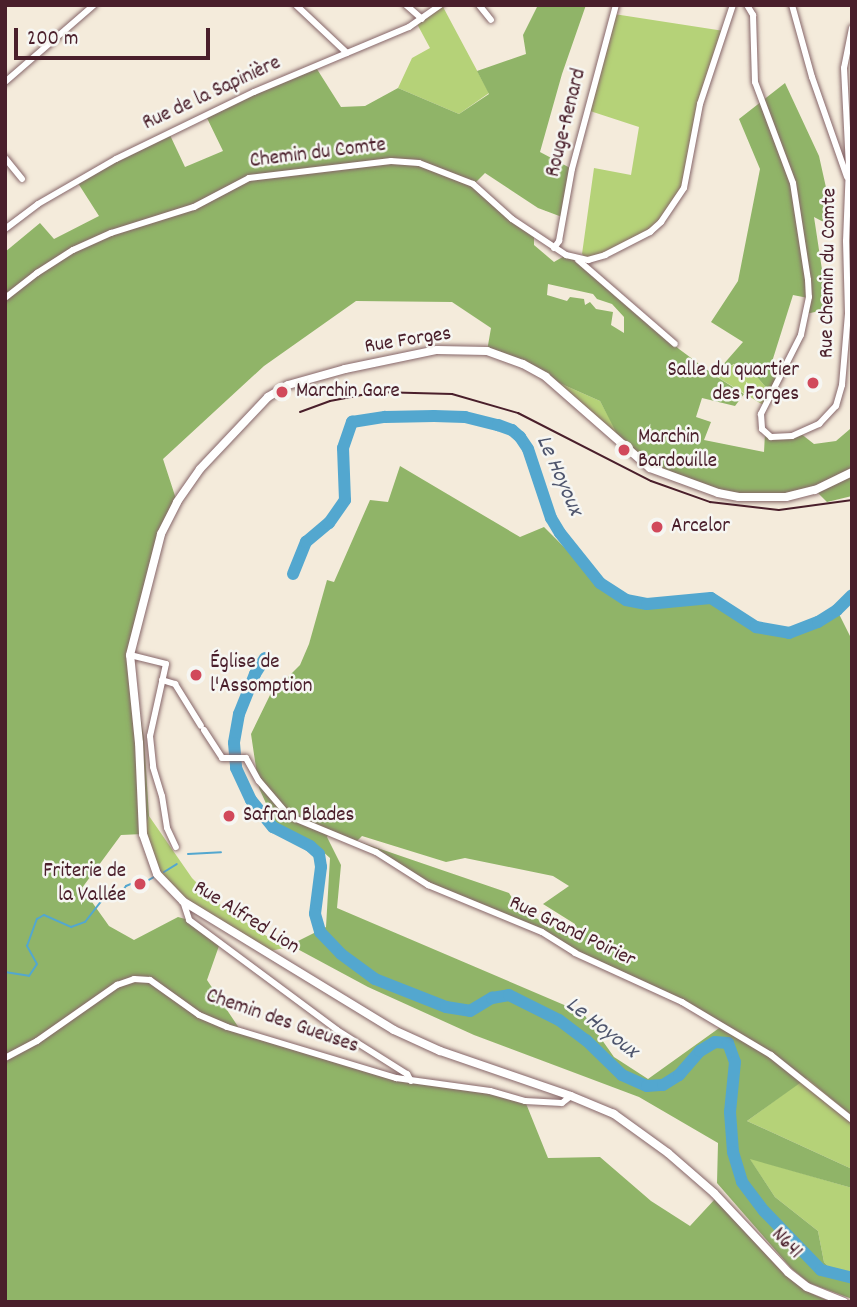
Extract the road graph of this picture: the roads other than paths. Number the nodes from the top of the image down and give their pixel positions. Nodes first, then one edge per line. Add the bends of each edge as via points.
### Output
1 (94, 5) edge
2 (296, 5) edge
3 (407, 5) edge
4 (441, 5) edge
5 (479, 5) edge
6 (616, 5) edge
7 (733, 5) edge
8 (747, 5) edge
9 (792, 5) edge
10 (422, 19) junction
11 (491, 20) dead end
12 (852, 28) edge
13 (347, 53) junction
14 (5, 82) edge
15 (5, 158) edge
16 (22, 179) dead end
17 (850, 182) edge
18 (5, 229) edge
19 (554, 248) junction
20 (578, 260) junction
21 (5, 298) edge
22 (676, 344) dead end
23 (852, 472) edge
24 (130, 656) junction
25 (162, 680) junction
26 (176, 847) dead end
27 (183, 901) junction
28 (5, 1058) edge
29 (411, 1081) junction
30 (571, 1096) junction
31 (852, 1120) edge
32 (714, 1193) joint
33 (844, 1302) edge

1 - 14 street
2 - 13 street
3 - 10 street
4 - 10 street, Rue de la Sapinière
5 - 11 street
6 - 19 street, Rouge-Renard
7 - 20 street via 700,104 684,188 650,232 605,255
8 - 17 street, Rue Chemin du Comte via 753,15 755,82 793,183 808,289 801,335 761,414 762,429 771,437 784,438 813,428 839,397 848,313
9 - 17 street via 811,77
10 - 13 street, Rue de la Sapinière
12 - 17 street, Rue Chemin du Comte via 843,79
13 - 18 street, Rue de la Sapinière via 254,92 99,168
15 - 16 street
19 - 20 street
19 - 21 street, Chemin du Comte via 473,184 419,163 391,160 249,178 194,206 73,250
20 - 22 street
23 - 24 main road, Rue Forges / N641 via 815,490 786,497 718,493 650,468 546,377 487,351 437,350 345,369 288,385 268,397 200,469 161,534
24 - 25 street via 166,664
24 - 27 main road, Rue Alfred Lion / N641 via 143,834 157,874
25 - 26 street via 150,736 167,828
25 - 31 street, Rue Grand Poirier via 175,684 222,758 246,758 289,816 376,852 428,885 542,932 575,953 682,1002 771,1055
27 - 29 street, Chemin des Gueuses via 189,920
27 - 30 main road, Rue Alfred Lion / N641 via 394,1030 440,1051
28 - 29 street, Chemin des Gueuses via 117,985 134,979 150,980 200,1015 227,1027
29 - 30 street, Chemin des Gueuses via 490,1091 525,1101 562,1103
30 - 32 main road, Rue Alfred Lion / N641 via 614,1114
32 - 33 main road, N641 / N641 via 788,1272 807,1287

